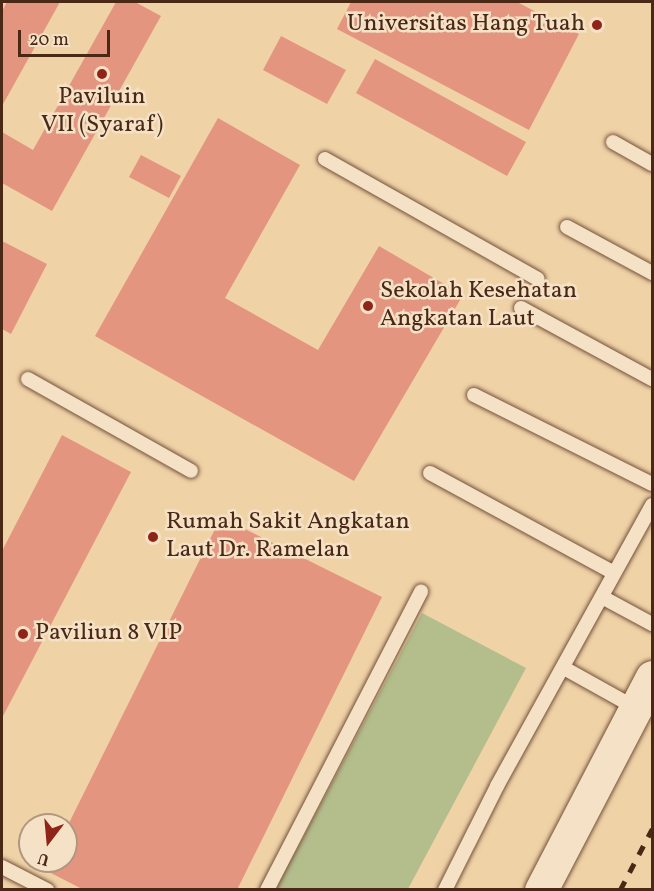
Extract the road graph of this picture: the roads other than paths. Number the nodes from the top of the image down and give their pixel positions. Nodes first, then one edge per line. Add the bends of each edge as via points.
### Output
1 (613, 142) dead end
2 (326, 159) dead end
3 (652, 164) edge
4 (567, 227) dead end
5 (652, 273) edge
6 (538, 279) dead end
7 (521, 308) dead end
8 (28, 379) dead end
9 (652, 379) edge
10 (474, 395) dead end
11 (192, 471) dead end
12 (430, 473) dead end
13 (652, 484) edge
14 (652, 505) edge
15 (614, 573) junction
16 (421, 591) dead end
17 (602, 597) junction
18 (652, 624) edge
19 (564, 668) junction
20 (652, 677) edge
21 (636, 708) junction
22 (2, 867) edge
23 (47, 890) edge
24 (267, 890) edge
25 (445, 890) edge
26 (541, 890) edge

1 - 3 lane
2 - 6 lane
4 - 5 lane
7 - 9 lane
8 - 11 lane
10 - 13 lane
12 - 15 lane
14 - 15 lane
15 - 17 lane
16 - 24 lane
17 - 18 lane
17 - 19 lane
19 - 21 lane
19 - 25 lane
20 - 21 street
21 - 26 street
22 - 23 lane

